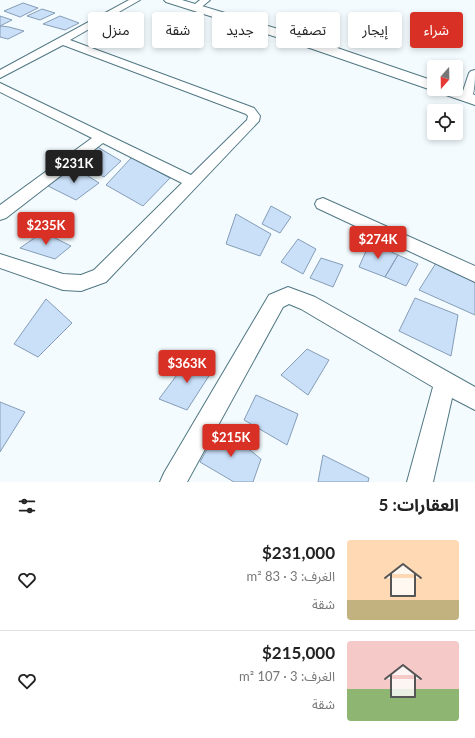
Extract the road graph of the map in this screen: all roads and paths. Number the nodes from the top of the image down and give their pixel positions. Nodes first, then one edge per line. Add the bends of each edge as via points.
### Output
1 (136, 0) edge
2 (170, 0) edge
3 (206, 0) edge
4 (195, 8) junction
5 (64, 41) junction
6 (2, 71) edge
7 (475, 73) edge
8 (427, 84) edge
9 (0, 87) edge
10 (471, 98) edge
11 (101, 138) junction
12 (192, 182) junction
13 (323, 204) dead end
14 (0, 214) edge
15 (0, 261) edge
16 (475, 274) edge
17 (445, 382) junction
18 (475, 399) edge
19 (173, 482) edge
20 (420, 482) edge

1 - 5 street
2 - 4 street
3 - 4 street
4 - 8 street via 303,41
5 - 6 street
5 - 12 street via 250,111 254,116 253,121
7 - 10 street
9 - 11 street
11 - 12 street
11 - 14 street
12 - 15 street via 100,276 81,283 63,282
13 - 16 street
17 - 18 street
17 - 19 street via 308,303 288,295 276,301
17 - 20 street

